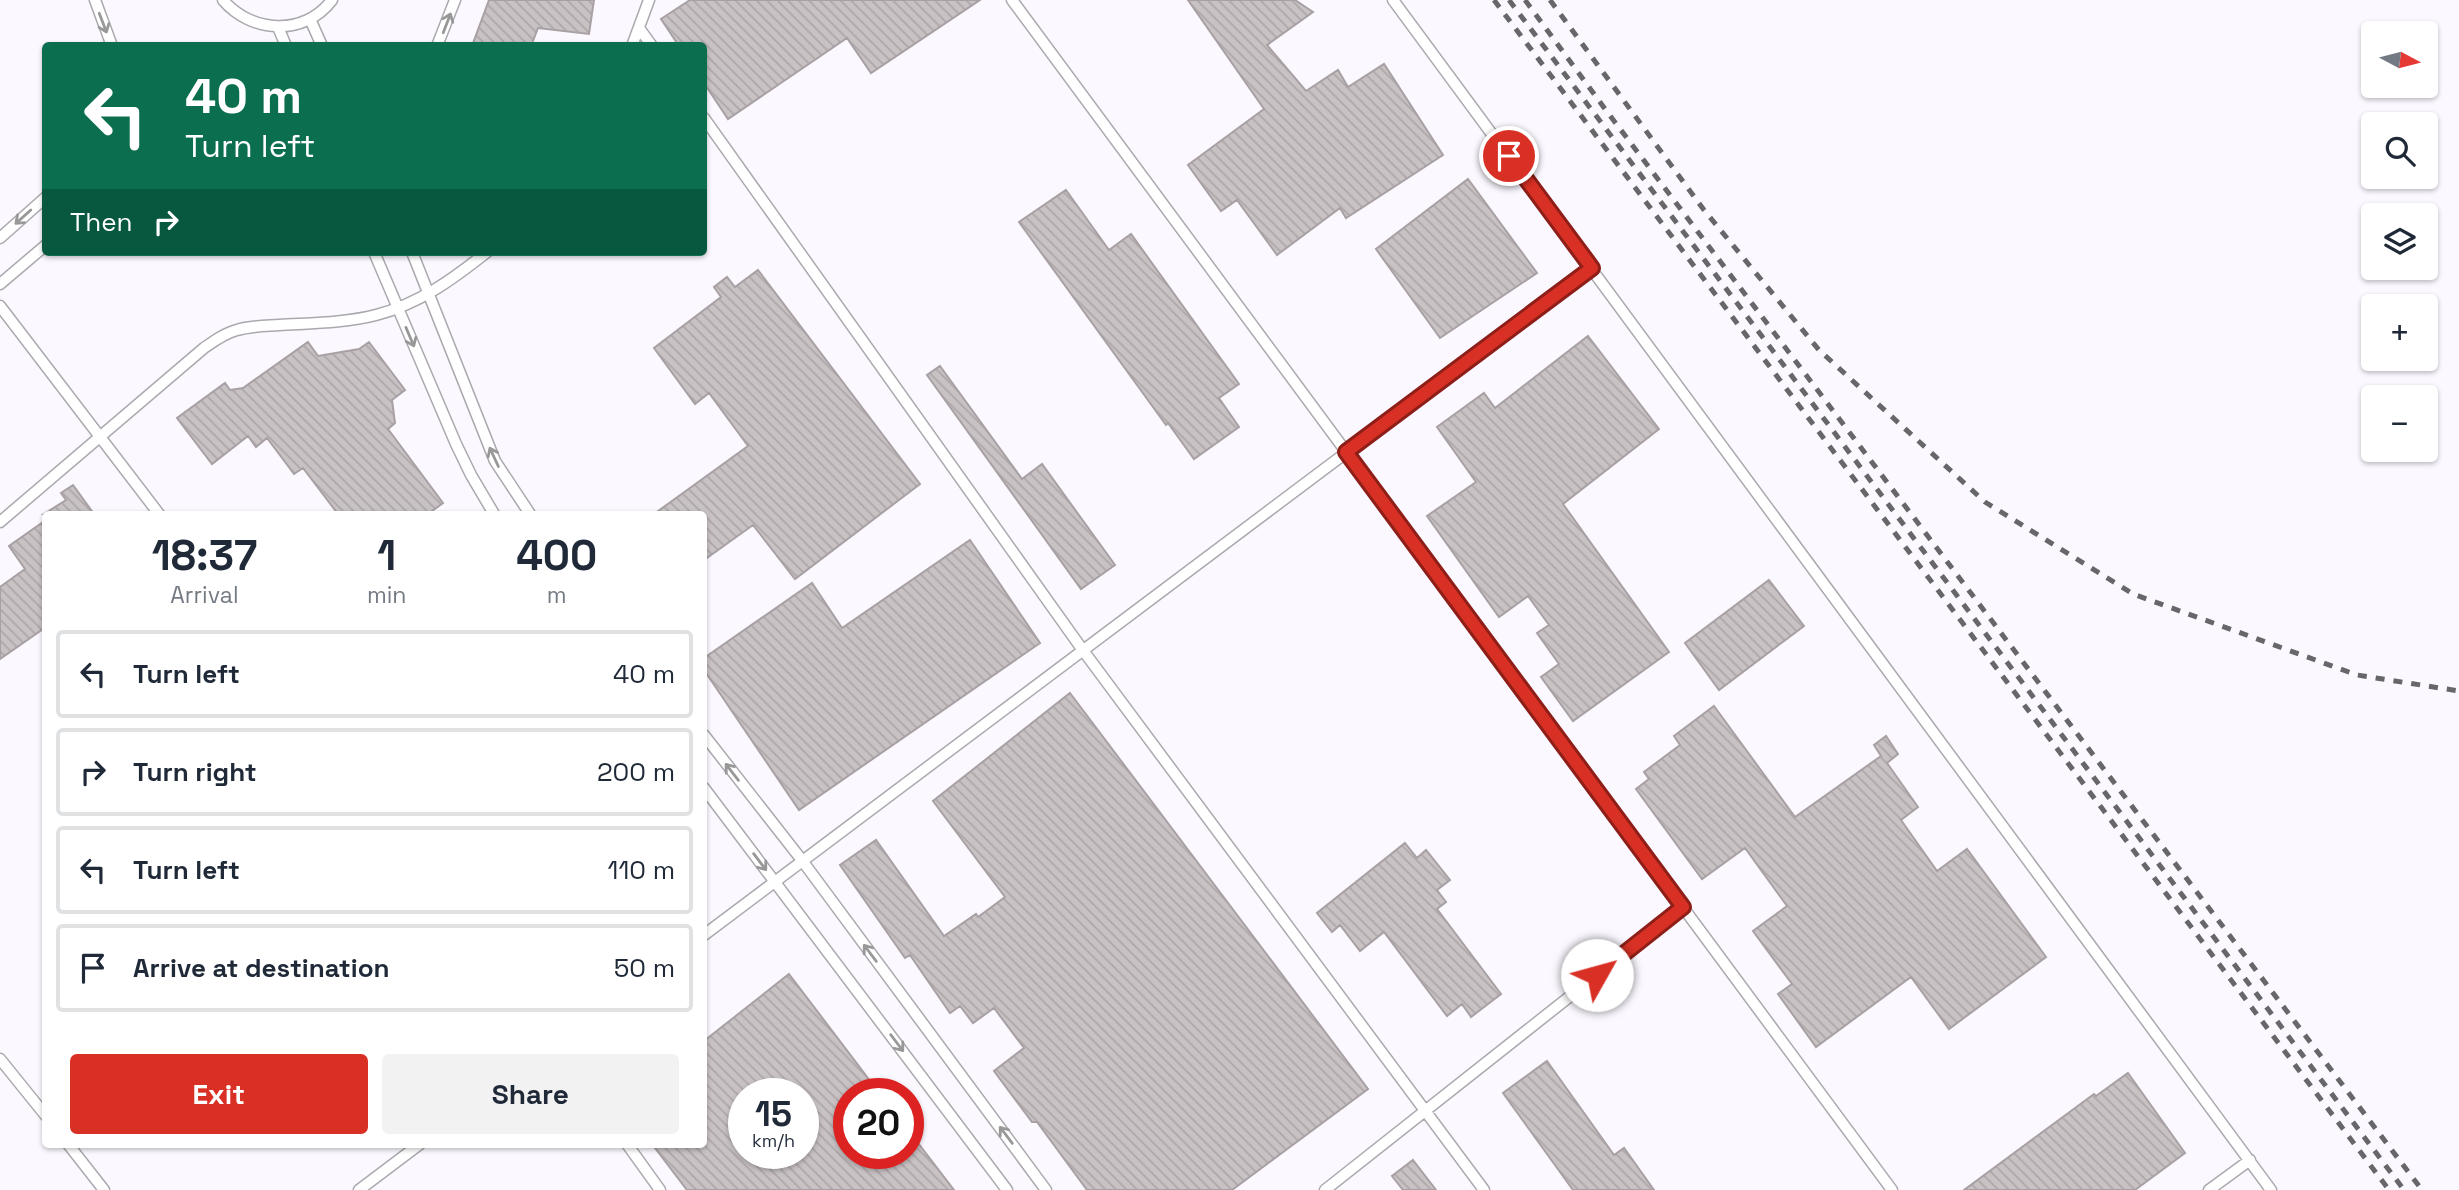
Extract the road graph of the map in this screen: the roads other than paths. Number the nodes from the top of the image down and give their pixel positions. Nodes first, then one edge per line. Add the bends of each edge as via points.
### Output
1 (95, 0) edge
2 (223, 0) edge
3 (331, 0) edge
4 (455, 0) edge
5 (649, 0) edge
6 (1012, 0) edge
7 (1393, 0) edge
8 (310, 19) junction
9 (278, 27) junction
10 (639, 28) junction
11 (111, 42) edge
12 (284, 42) edge
13 (320, 42) edge
14 (439, 42) edge
15 (634, 42) edge
16 (649, 42) edge
17 (707, 122) edge
18 (42, 201) edge
19 (0, 238) edge
20 (42, 248) edge
21 (376, 256) edge
22 (414, 256) edge
23 (482, 256) edge
24 (1592, 268) junction
25 (0, 284) edge
26 (430, 294) junction
27 (0, 306) edge
28 (398, 308) junction
29 (100, 436) junction
30 (1346, 452) junction
31 (157, 511) edge
32 (493, 511) edge
33 (528, 511) edge
34 (0, 522) edge
35 (1082, 649) junction
36 (707, 740) edge
37 (707, 792) edge
38 (801, 859) junction
39 (775, 882) junction
40 (1683, 907) junction
41 (707, 932) edge
42 (0, 1059) edge
43 (1424, 1110) junction
44 (42, 1111) edge
45 (71, 1148) edge
46 (415, 1148) edge
47 (630, 1148) edge
48 (2250, 1160) junction
49 (104, 1190) edge
50 (359, 1190) edge
51 (660, 1190) edge
52 (1007, 1190) edge
53 (1046, 1190) edge
54 (1325, 1190) edge
55 (1484, 1190) edge
56 (1892, 1190) edge
57 (2209, 1190) edge
58 (2271, 1190) edge

1 -> 11 lane
2 - 9 lane via 254,23
3 - 8 lane
14 -> 4 lane
5 - 10 lane
6 - 30 lane
7 - 24 lane
8 - 9 lane
8 - 13 lane
9 - 12 lane
10 - 15 lane
10 - 16 lane
17 - 35 lane
18 -> 19 lane
20 - 25 lane
21 - 28 lane
22 - 26 lane
23 - 26 lane
24 - 30 lane
24 - 48 lane
26 - 28 lane
33 -> 26 lane via 495,461
27 - 29 lane
28 - 29 lane via 346,320 236,330 204,348
28 -> 32 lane via 456,444
29 - 31 lane
29 - 34 lane
30 - 35 lane
30 - 40 lane
35 - 38 lane
35 - 43 lane
38 -> 36 lane
37 -> 39 lane
38 - 39 lane
53 -> 38 lane
39 - 41 lane
39 -> 52 lane
40 - 43 lane
40 - 56 lane
42 - 44 lane
43 - 54 lane
43 - 55 lane
45 - 49 lane
46 - 50 lane
47 - 51 lane
48 - 57 lane
48 - 58 lane

